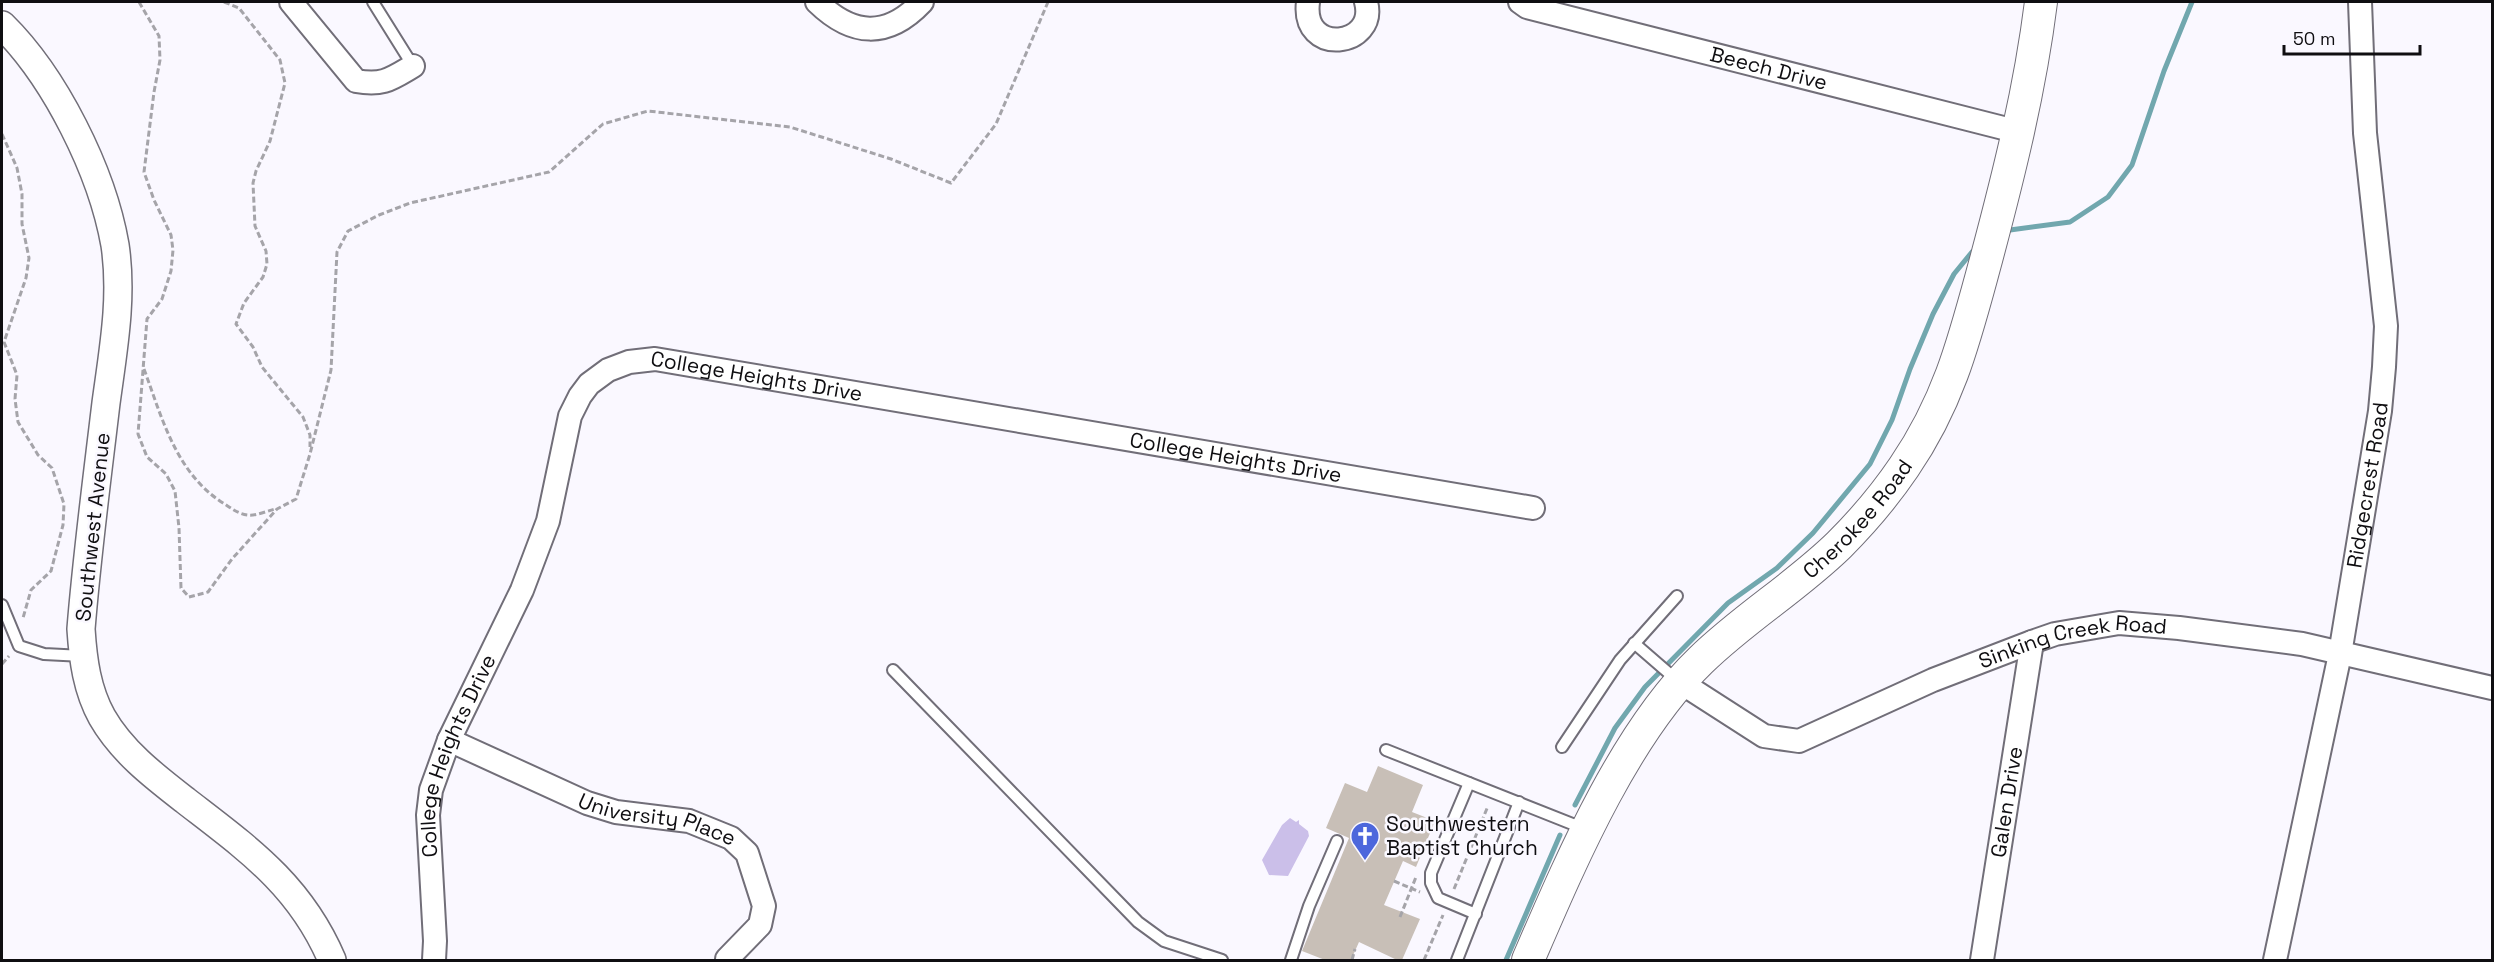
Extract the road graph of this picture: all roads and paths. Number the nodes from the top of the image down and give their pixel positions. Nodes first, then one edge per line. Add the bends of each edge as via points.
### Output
1 (139, 2) edge
2 (224, 2) edge
3 (291, 2) edge
4 (373, 2) edge
5 (817, 2) edge
6 (922, 2) edge
7 (1048, 2) edge
8 (1308, 2) edge
9 (1520, 2) edge
10 (2041, 2) edge
11 (2360, 2) edge
12 (1371, 4) edge
13 (2, 26) edge
14 (413, 66) joint
15 (2019, 132) junction
16 (2, 134) edge
17 (143, 366) junction
18 (310, 454) junction
19 (1533, 508) dead end
20 (277, 509) junction
21 (1677, 596) dead end
22 (2, 605) edge
23 (2032, 642) junction
24 (1634, 643) junction
25 (20, 646) junction
26 (2340, 654) junction
27 (83, 656) junction
28 (2, 664) edge
29 (893, 670) dead end
30 (1680, 682) junction
31 (2493, 688) edge
32 (449, 740) junction
33 (1562, 747) dead end
34 (1386, 750) dead end
35 (1469, 783) junction
36 (1494, 792) junction
37 (1519, 802) junction
38 (1588, 831) junction
39 (1337, 841) dead end
40 (1394, 881) dead end
41 (1423, 898) dead end
42 (1448, 902) junction
43 (1435, 909) dead end
44 (1476, 914) junction
45 (1356, 949) dead end
46 (726, 959) edge
47 (332, 960) edge
48 (434, 960) edge
49 (1222, 960) edge
50 (1291, 960) edge
51 (1352, 960) edge
52 (1424, 960) edge
53 (1457, 960) edge
54 (1528, 960) edge
55 (1982, 960) edge
56 (2275, 960) edge

1 - 17 path via 159,36 160,60 144,172 171,235 173,250 162,298 147,319
2 - 18 path via 239,8 279,60 285,82 270,141 253,183 255,226 267,264 236,324 262,367 303,417 310,435
3 - 14 street via 356,81 385,83
4 - 14 lane
5 - 6 street via 837,20 860,29 877,29 895,24
7 - 18 path via 996,124 951,183 790,127 648,111 603,124 549,172 410,203 348,231 337,252 331,370
8 - 12 street via 1310,24 1317,33 1340,40 1360,30
9 - 15 street, Beech Drive via 1527,7
10 - 15 main road, Cherokee Road
11 - 26 street, Ridgecrest Road via 2365,133 2386,326 2380,411
13 - 27 street, Southwest Avenue via 41,73 70,122 93,171 115,246 118,311 81,629
15 - 30 main road, Cherokee Road via 1966,336 1944,397 1925,434 1872,510 1838,546 1723,640
16 - 25 path via 22,194 22,224 29,258 4,342 17,375 18,422 38,455 52,468 64,504 63,525 51,571 31,591
17 - 20 path via 180,459 196,482 236,512 250,516
17 - 20 path via 138,434 147,457 166,474 175,491 180,588 189,597 208,591
18 - 20 path via 296,499
19 - 32 street, College Heights Drive via 655,359 629,362 608,370 589,384 570,416 542,538 522,590
21 - 24 lane
22 - 25 lane
23 - 26 street, Sinking Creek Road via 2119,623 2302,644
23 - 30 street, Sinking Creek Road via 1933,680 1799,741 1764,736
23 - 55 street, Galen Drive
24 - 30 lane
24 - 33 lane
25 - 27 lane via 44,654
25 - 28 path
26 - 31 street, Sinking Creek Road
26 - 56 street, Ridgecrest Road
27 - 47 street, Southwest Avenue via 97,707 117,739 153,776 281,880 306,910
29 - 49 lane via 1138,922 1164,941
30 - 38 main road, Cherokee Road via 1628,757
32 - 46 street, University Place via 587,803 615,812 689,821 731,838 747,853 764,906 760,925
32 - 48 street, College Heights Drive via 431,790 428,815
34 - 35 lane
35 - 36 lane
35 - 42 lane via 1431,873 1438,898
36 - 37 lane
36 - 42 path
37 - 38 lane
37 - 44 lane
38 - 54 main road, Cherokee Road
39 - 50 lane
40 - 41 path via 1419,891
42 - 44 lane
43 - 52 path via 1444,913
44 - 53 lane
45 - 51 path

